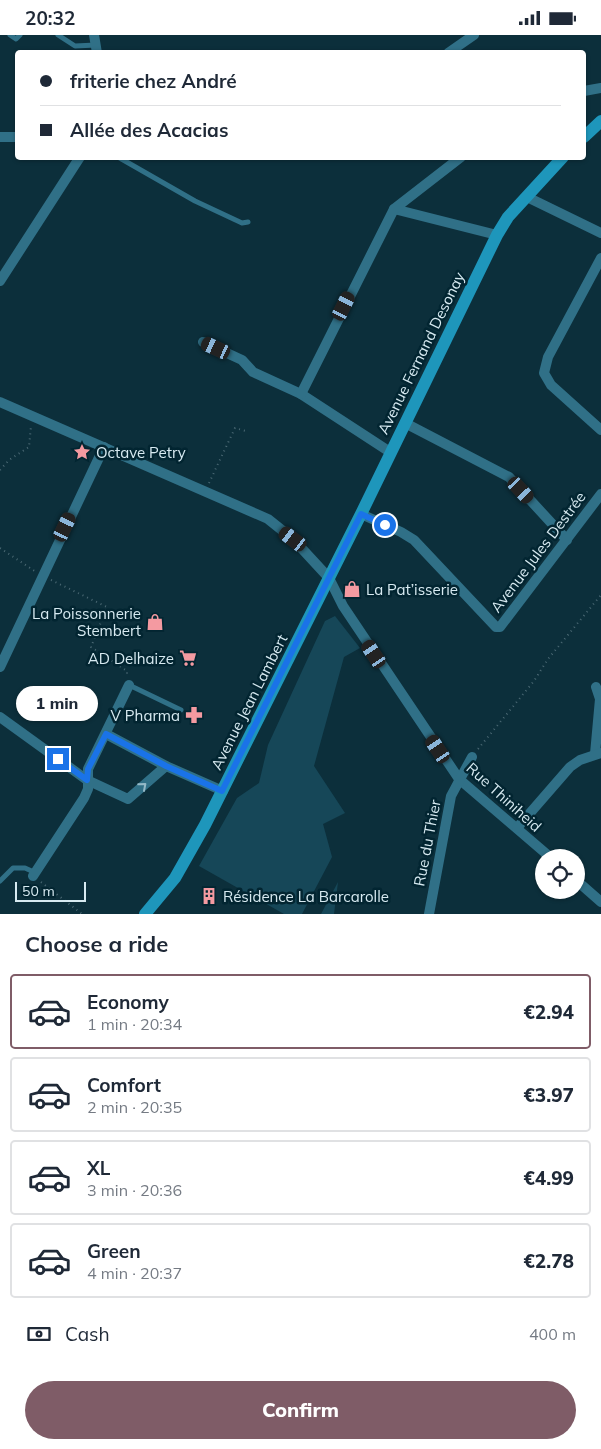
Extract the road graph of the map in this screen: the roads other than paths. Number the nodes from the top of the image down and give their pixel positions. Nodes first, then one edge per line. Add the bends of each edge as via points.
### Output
1 (10, 35) edge
2 (20, 35) edge
3 (58, 35) edge
4 (474, 35) edge
5 (96, 44) edge
6 (452, 50) edge
7 (601, 88) edge
8 (586, 91) edge
9 (601, 121) edge
10 (586, 135) edge
11 (0, 137) edge
12 (15, 137) edge
13 (78, 160) edge
14 (123, 160) edge
15 (458, 160) edge
16 (560, 160) edge
17 (526, 197) junction
18 (394, 209) junction
19 (248, 222) dead end
20 (601, 233) edge
21 (496, 235) junction
22 (601, 258) edge
23 (0, 281) edge
24 (203, 342) dead end
25 (302, 394) junction
26 (0, 403) edge
27 (406, 423) junction
28 (601, 430) edge
29 (104, 447) junction
30 (390, 453) junction
31 (601, 494) edge
32 (361, 514) junction
33 (568, 540) junction
34 (329, 578) junction
35 (0, 667) edge
36 (129, 685) joint
37 (596, 687) dead end
38 (181, 710) dead end
39 (0, 717) edge
40 (106, 734) junction
41 (598, 753) edge
42 (472, 757) road end
43 (166, 766) junction
44 (459, 779) junction
45 (87, 780) junction
46 (222, 791) junction
47 (517, 828) junction
48 (541, 849) edge
49 (35, 875) joint
50 (0, 881) edge
51 (585, 888) edge
52 (601, 902) edge
53 (145, 914) edge
54 (429, 914) edge

1 - 2 lane via 16,39
3 - 5 lane via 75,46
4 - 6 street
7 - 8 street
9 - 10 main road
11 - 12 street
13 - 23 street
14 - 19 lane via 195,201 242,223
15 - 18 street
16 - 17 main road, Avenue Fernand Desonay
17 - 20 street
17 - 21 main road, Avenue Fernand Desonay
18 - 21 street
18 - 25 street
21 - 27 main road, Avenue Fernand Desonay
22 - 28 street via 548,357 544,373 550,385
24 - 25 street
25 - 30 street
26 - 29 street, Rue Thiniheid
27 - 30 main road, Avenue Fernand Desonay
27 - 33 street via 509,477
29 - 34 street, Rue Thiniheid via 268,519 293,539
29 - 35 street
30 - 32 main road, Avenue Fernand Desonay
31 - 33 street, Avenue Jules Destrée
32 - 33 street, Avenue Jules Destrée via 414,540 496,627 500,627
32 - 34 main road, Avenue Fernand Desonay
34 - 44 street, Rue Thiniheid via 342,606
34 - 46 main road, Avenue Jean Lambert
36 - 38 lane
36 - 40 street
37 - 41 street via 600,699
39 - 45 street
40 - 43 street
40 - 45 street via 88,769
41 - 47 street via 570,767
42 - 44 street, Rue du Thier
45 -> 43 street via 128,799
43 - 46 street
44 - 47 street, Rue Thiniheid
44 - 54 street, Rue du Thier via 451,796
45 - 49 street via 84,798
46 - 53 main road, Avenue Jean Lambert via 180,870
47 - 48 street, Rue Thiniheid
49 - 50 lane via 25,868 13,868
51 - 52 street

